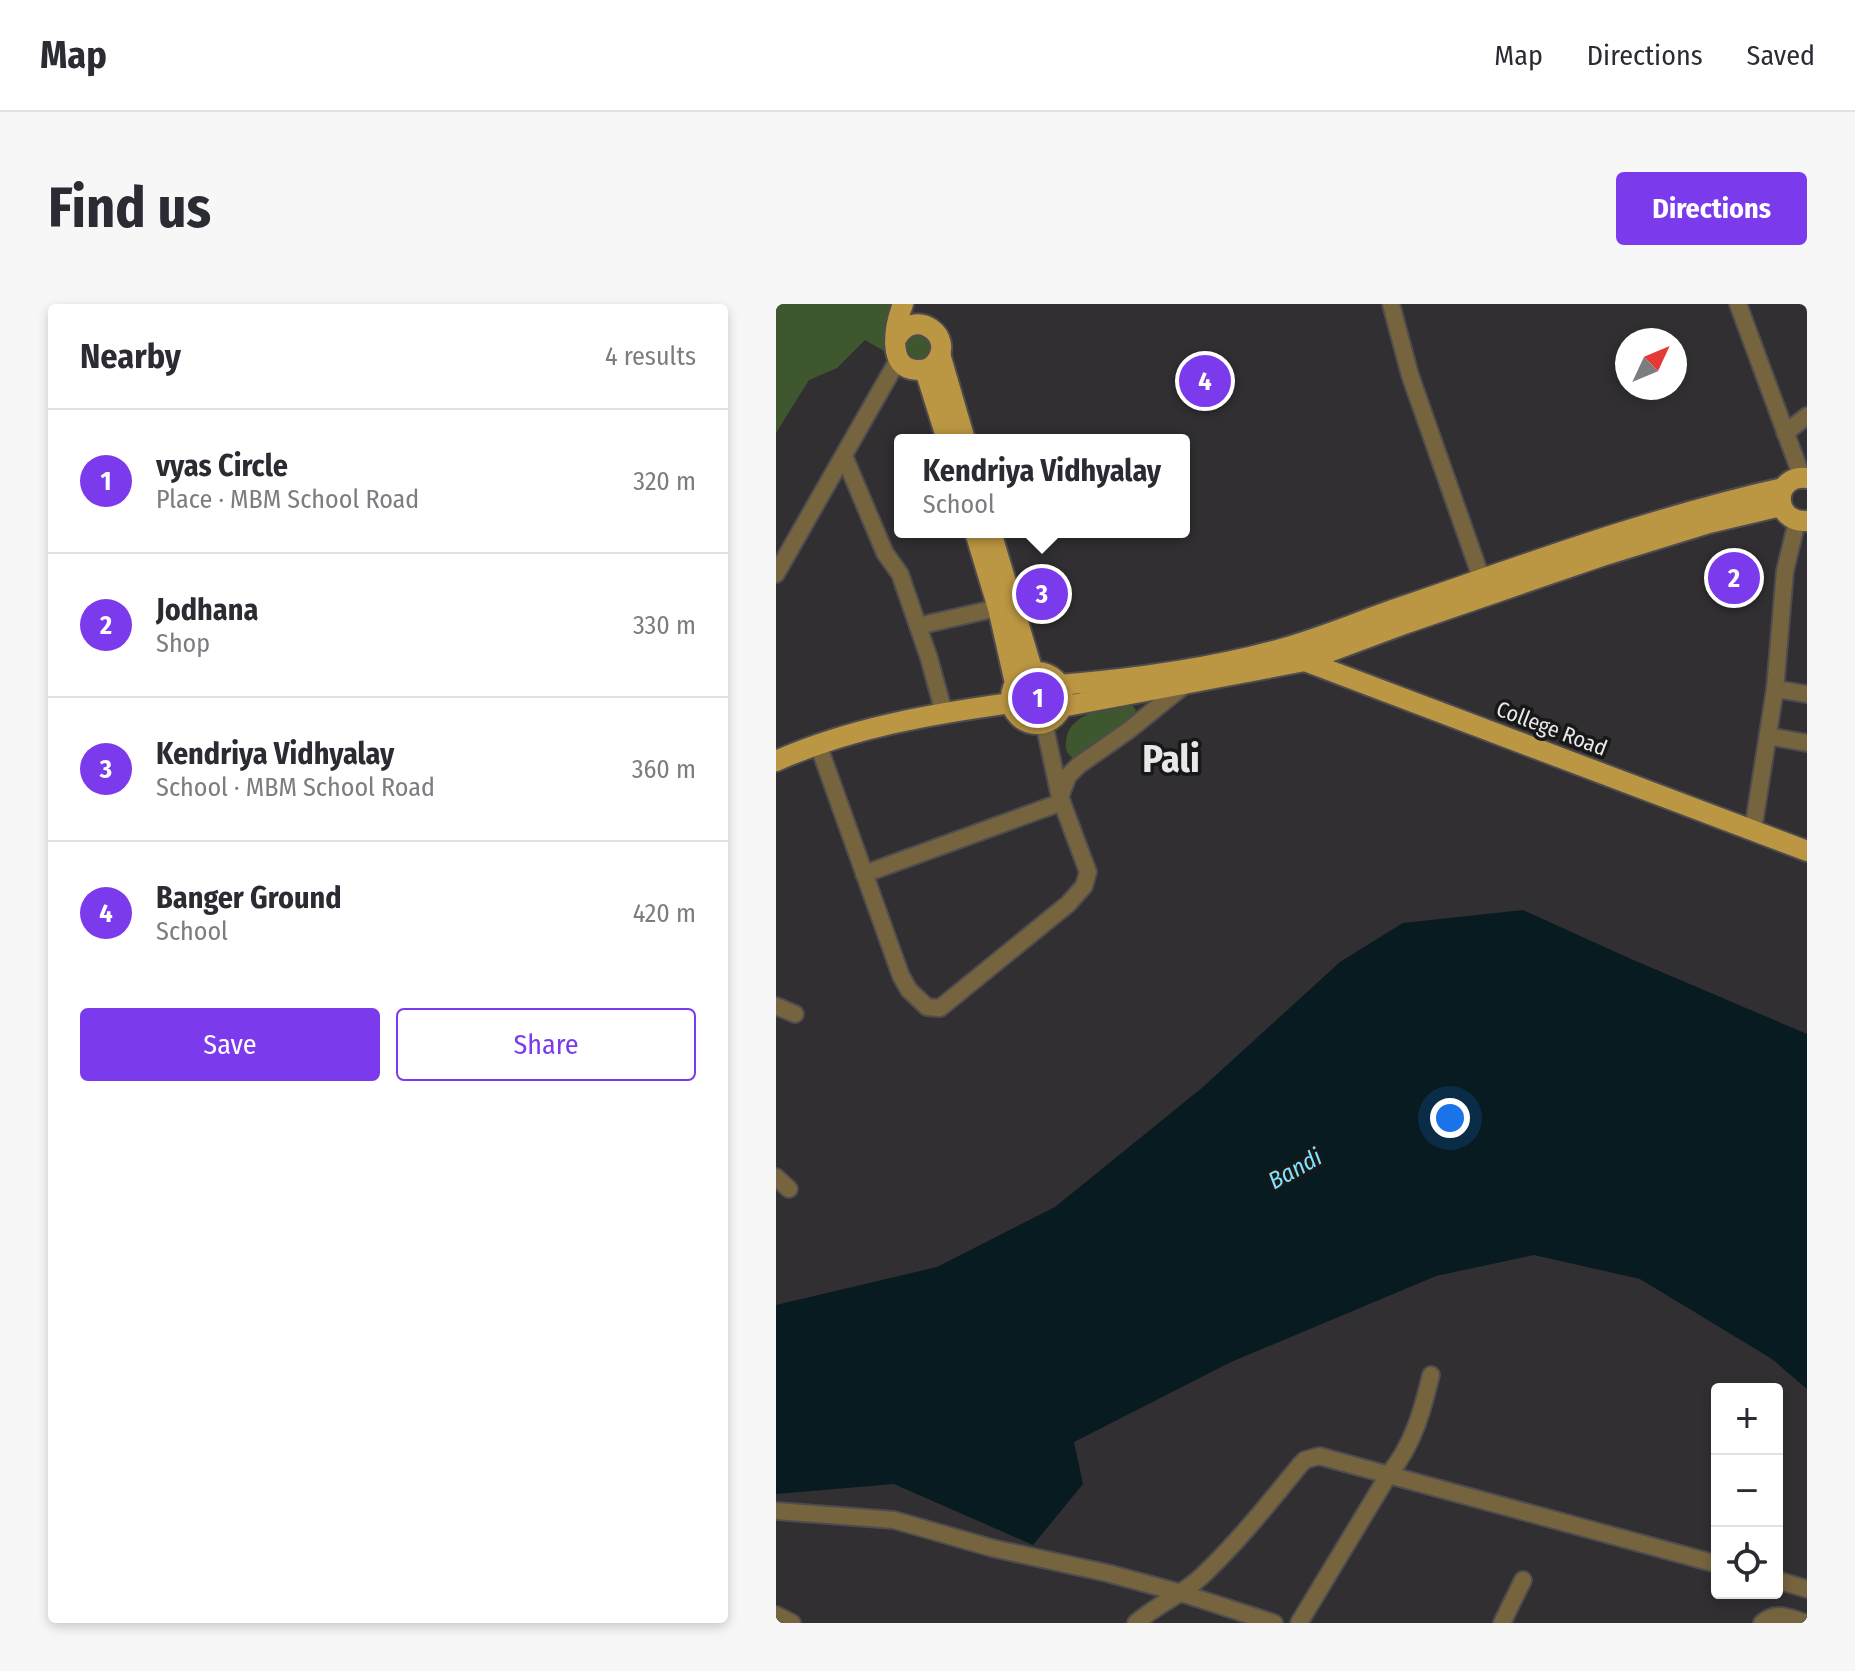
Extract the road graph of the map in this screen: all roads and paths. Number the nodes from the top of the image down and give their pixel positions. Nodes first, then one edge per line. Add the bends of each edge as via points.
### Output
1 (903, 304) edge
2 (929, 304) edge
3 (1391, 304) edge
4 (1738, 304) edge
5 (930, 327) junction
6 (897, 349) junction
7 (940, 354) junction
8 (925, 370) junction
9 (1807, 416) edge
10 (1785, 433) junction
11 (945, 434) edge
12 (963, 434) edge
13 (844, 456) junction
14 (1804, 477) edge
15 (1782, 497) junction
16 (1802, 521) edge
17 (977, 538) edge
18 (992, 538) edge
19 (776, 574) edge
20 (1482, 580) junction
21 (1005, 606) junction
22 (918, 626) junction
23 (1281, 649) junction
24 (1305, 661) junction
25 (1186, 684) junction
26 (1059, 685) junction
27 (1020, 686) junction
28 (1775, 689) junction
29 (1807, 694) edge
30 (1061, 707) junction
31 (944, 713) junction
32 (1044, 723) junction
33 (1768, 736) junction
34 (1807, 743) edge
35 (818, 744) junction
36 (776, 761) edge
37 (1061, 799) junction
38 (1753, 830) junction
39 (1807, 851) edge
40 (864, 874) junction
41 (776, 1006) edge
42 (795, 1014) dead end
43 (776, 1177) edge
44 (789, 1189) dead end
45 (1431, 1375) dead end
46 (1389, 1474) junction
47 (776, 1511) edge
48 (1711, 1562) edge
49 (1523, 1580) dead end
50 (1783, 1582) edge
51 (1807, 1589) edge
52 (1181, 1593) junction
53 (1136, 1623) edge
54 (1274, 1623) edge
55 (1299, 1623) edge
56 (1504, 1623) edge
57 (1762, 1623) edge
58 (1806, 1623) edge

1 - 6 main road
2 - 5 main road
3 - 20 street via 1410,375
4 - 10 street
5 - 6 main road via 910,325 899,333
5 - 7 main road via 940,339
6 - 8 main road via 910,369
6 - 13 street
7 - 8 main road
7 - 12 main road
8 - 11 main road
9 - 10 street
10 - 14 street
13 - 19 street
13 - 22 street via 885,553 900,574
14 - 15 main road via 1788,482
15 - 16 main road via 1785,512
15 - 20 main road via 1742,497
15 - 24 main road
16 - 28 street via 1785,571
17 - 21 main road
18 - 21 main road
20 - 23 main road
21 - 22 street
21 - 27 main road
22 - 31 street
23 - 24 main road, College Road
23 - 26 main road via 1189,669
24 - 25 main road
24 - 38 main road, College Road
25 - 30 main road
25 - 37 street via 1079,765 1068,776
26 - 27 main road via 1048,674
26 - 30 main road
27 - 31 main road
27 - 32 main road via 1018,716
28 - 29 street
28 - 33 street
30 - 32 main road
31 - 35 main road
32 - 37 street
33 - 34 street
33 - 38 street
35 - 36 main road
35 - 40 street
37 - 40 street
37 - 40 street via 1085,860 1084,886 940,1008 927,1007 901,976
38 - 39 main road, College Road
41 - 42 street
43 - 44 street
45 - 46 street via 1410,1443
46 - 48 street
46 - 52 street via 1319,1456 1305,1460 1241,1535
46 - 55 street
47 - 52 street via 894,1520
49 - 56 street
50 - 51 street
52 - 53 street
52 - 54 street
57 - 58 street via 1776,1615

